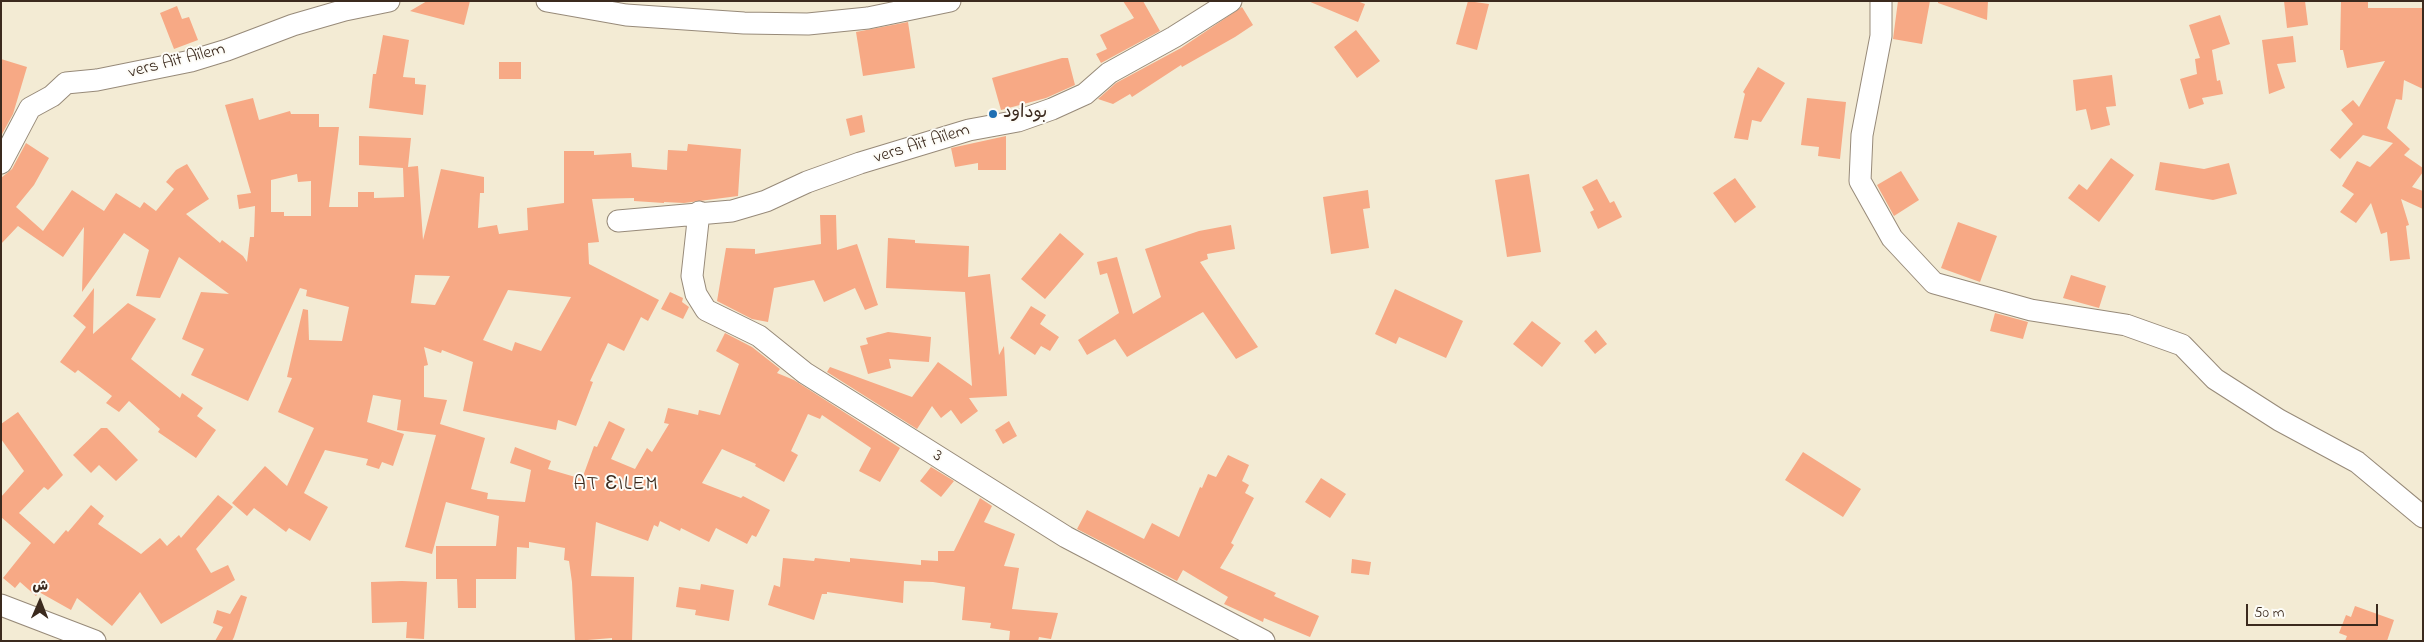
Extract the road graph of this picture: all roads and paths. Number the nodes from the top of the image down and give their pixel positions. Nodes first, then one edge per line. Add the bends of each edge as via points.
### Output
1 (388, 1) edge
2 (547, 1) edge
3 (950, 1) edge
4 (1231, 1) edge
5 (1881, 1) edge
6 (1, 163) edge
7 (699, 212) junction
8 (618, 221) dead end
9 (2423, 516) edge
10 (1, 606) edge
11 (95, 641) edge
12 (1264, 641) edge

1 - 6 street, vers Aït Aïlem via 345,10 190,61 116,77 66,83 52,96 30,108
2 - 3 street via 626,15 808,24 868,18
4 - 7 street, vers Aït Aïlem via 1108,74 1086,94 1052,109 860,163 732,211
5 - 9 street via 1881,36 1862,135 1860,181 1892,238 1934,283 2032,310 2126,325 2182,344 2215,379 2279,420 2357,462
7 - 8 street, vers Aït Aïlem
7 - 12 street, 3 via 692,276 696,294 706,310 759,336 805,373 1066,537
10 - 11 street

